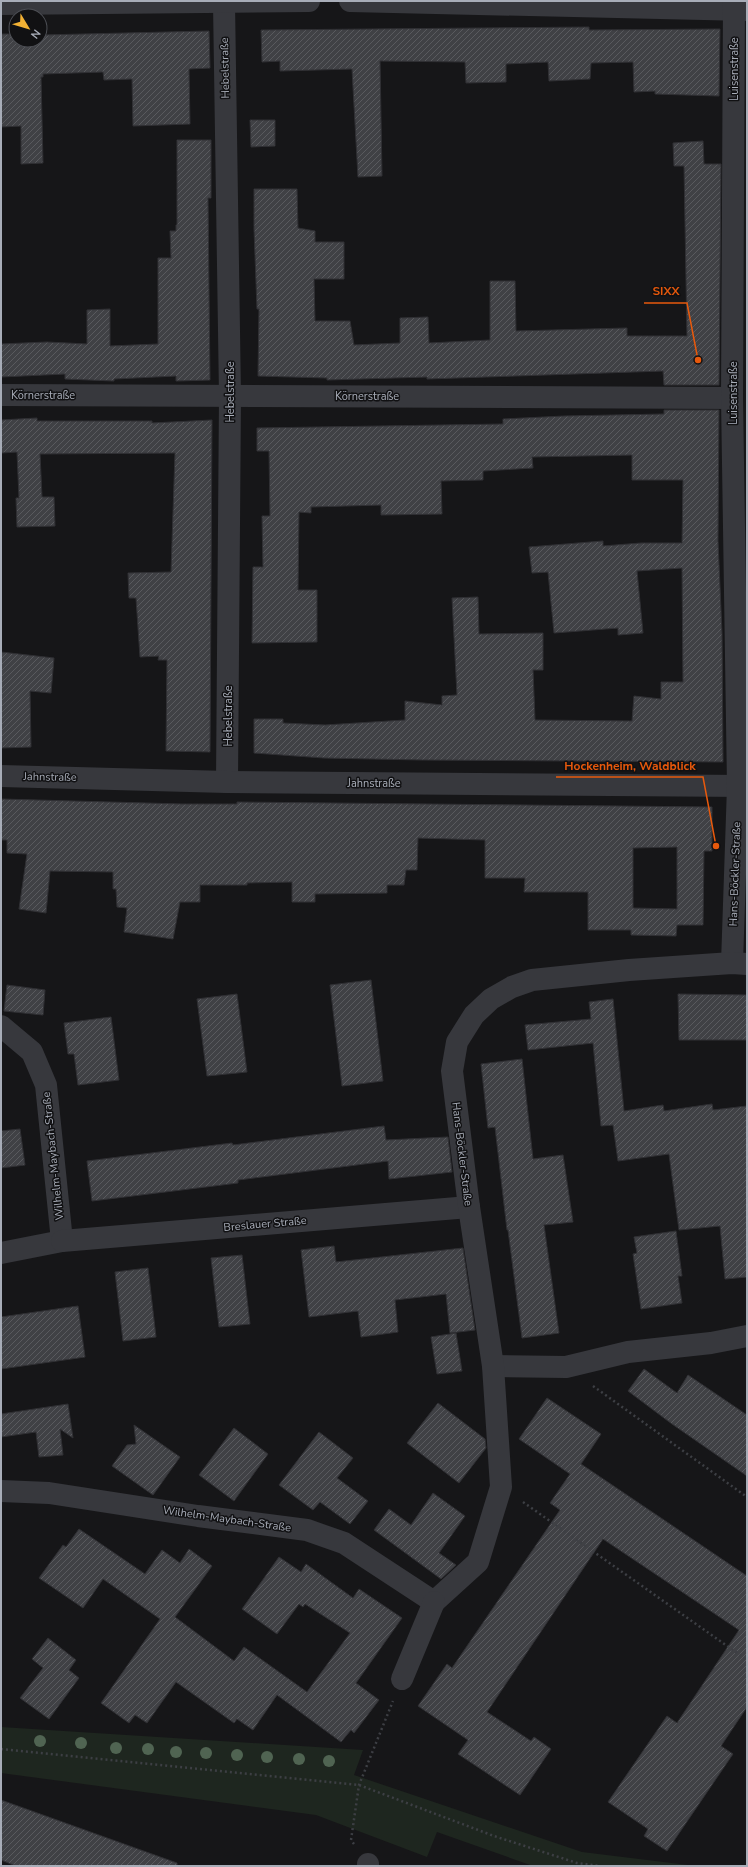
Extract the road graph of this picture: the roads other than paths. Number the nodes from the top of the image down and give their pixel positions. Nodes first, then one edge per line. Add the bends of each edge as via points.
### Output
1 (309, 1) edge
2 (350, 1) edge
3 (224, 3) junction
4 (1, 4) edge
5 (739, 7) edge
6 (1, 394) edge
7 (230, 396) junction
8 (732, 398) junction
9 (1, 776) edge
10 (227, 782) junction
11 (743, 786) edge
12 (740, 963) edge
13 (1, 1026) edge
14 (469, 1207) junction
15 (62, 1241) junction
16 (1, 1253) edge
17 (747, 1336) edge
18 (493, 1366) junction
19 (1, 1491) edge
20 (434, 1602) junction
21 (402, 1679) road end

1 - 3 street
2 - 5 street
3 - 4 street
3 - 7 street, Hebelstraße
5 - 8 street, Luisenstraße
6 - 7 street, Körnerstraße
7 - 8 street, Körnerstraße
7 - 10 street, Hebelstraße
8 - 11 street, Luisenstraße
9 - 10 street, Jahnstraße
10 - 11 street, Jahnstraße
11 - 12 street, Hans-Böckler-Straße
12 - 14 street, Hans-Böckler-Straße via 629,970 532,980 496,996 474,1015 457,1042 452,1071
13 - 15 street, Wilhelm-Maybach-Straße via 32,1052 46,1085
14 - 15 street, Breslauer Straße
14 - 18 street, Hans-Böckler-Straße
15 - 16 street
17 - 18 street via 711,1343 628,1352 566,1367
18 - 20 street, Hans-Böckler-Straße via 501,1487 478,1562
19 - 20 street, Wilhelm-Maybach-Straße via 49,1493 307,1530 344,1543
20 - 21 street

